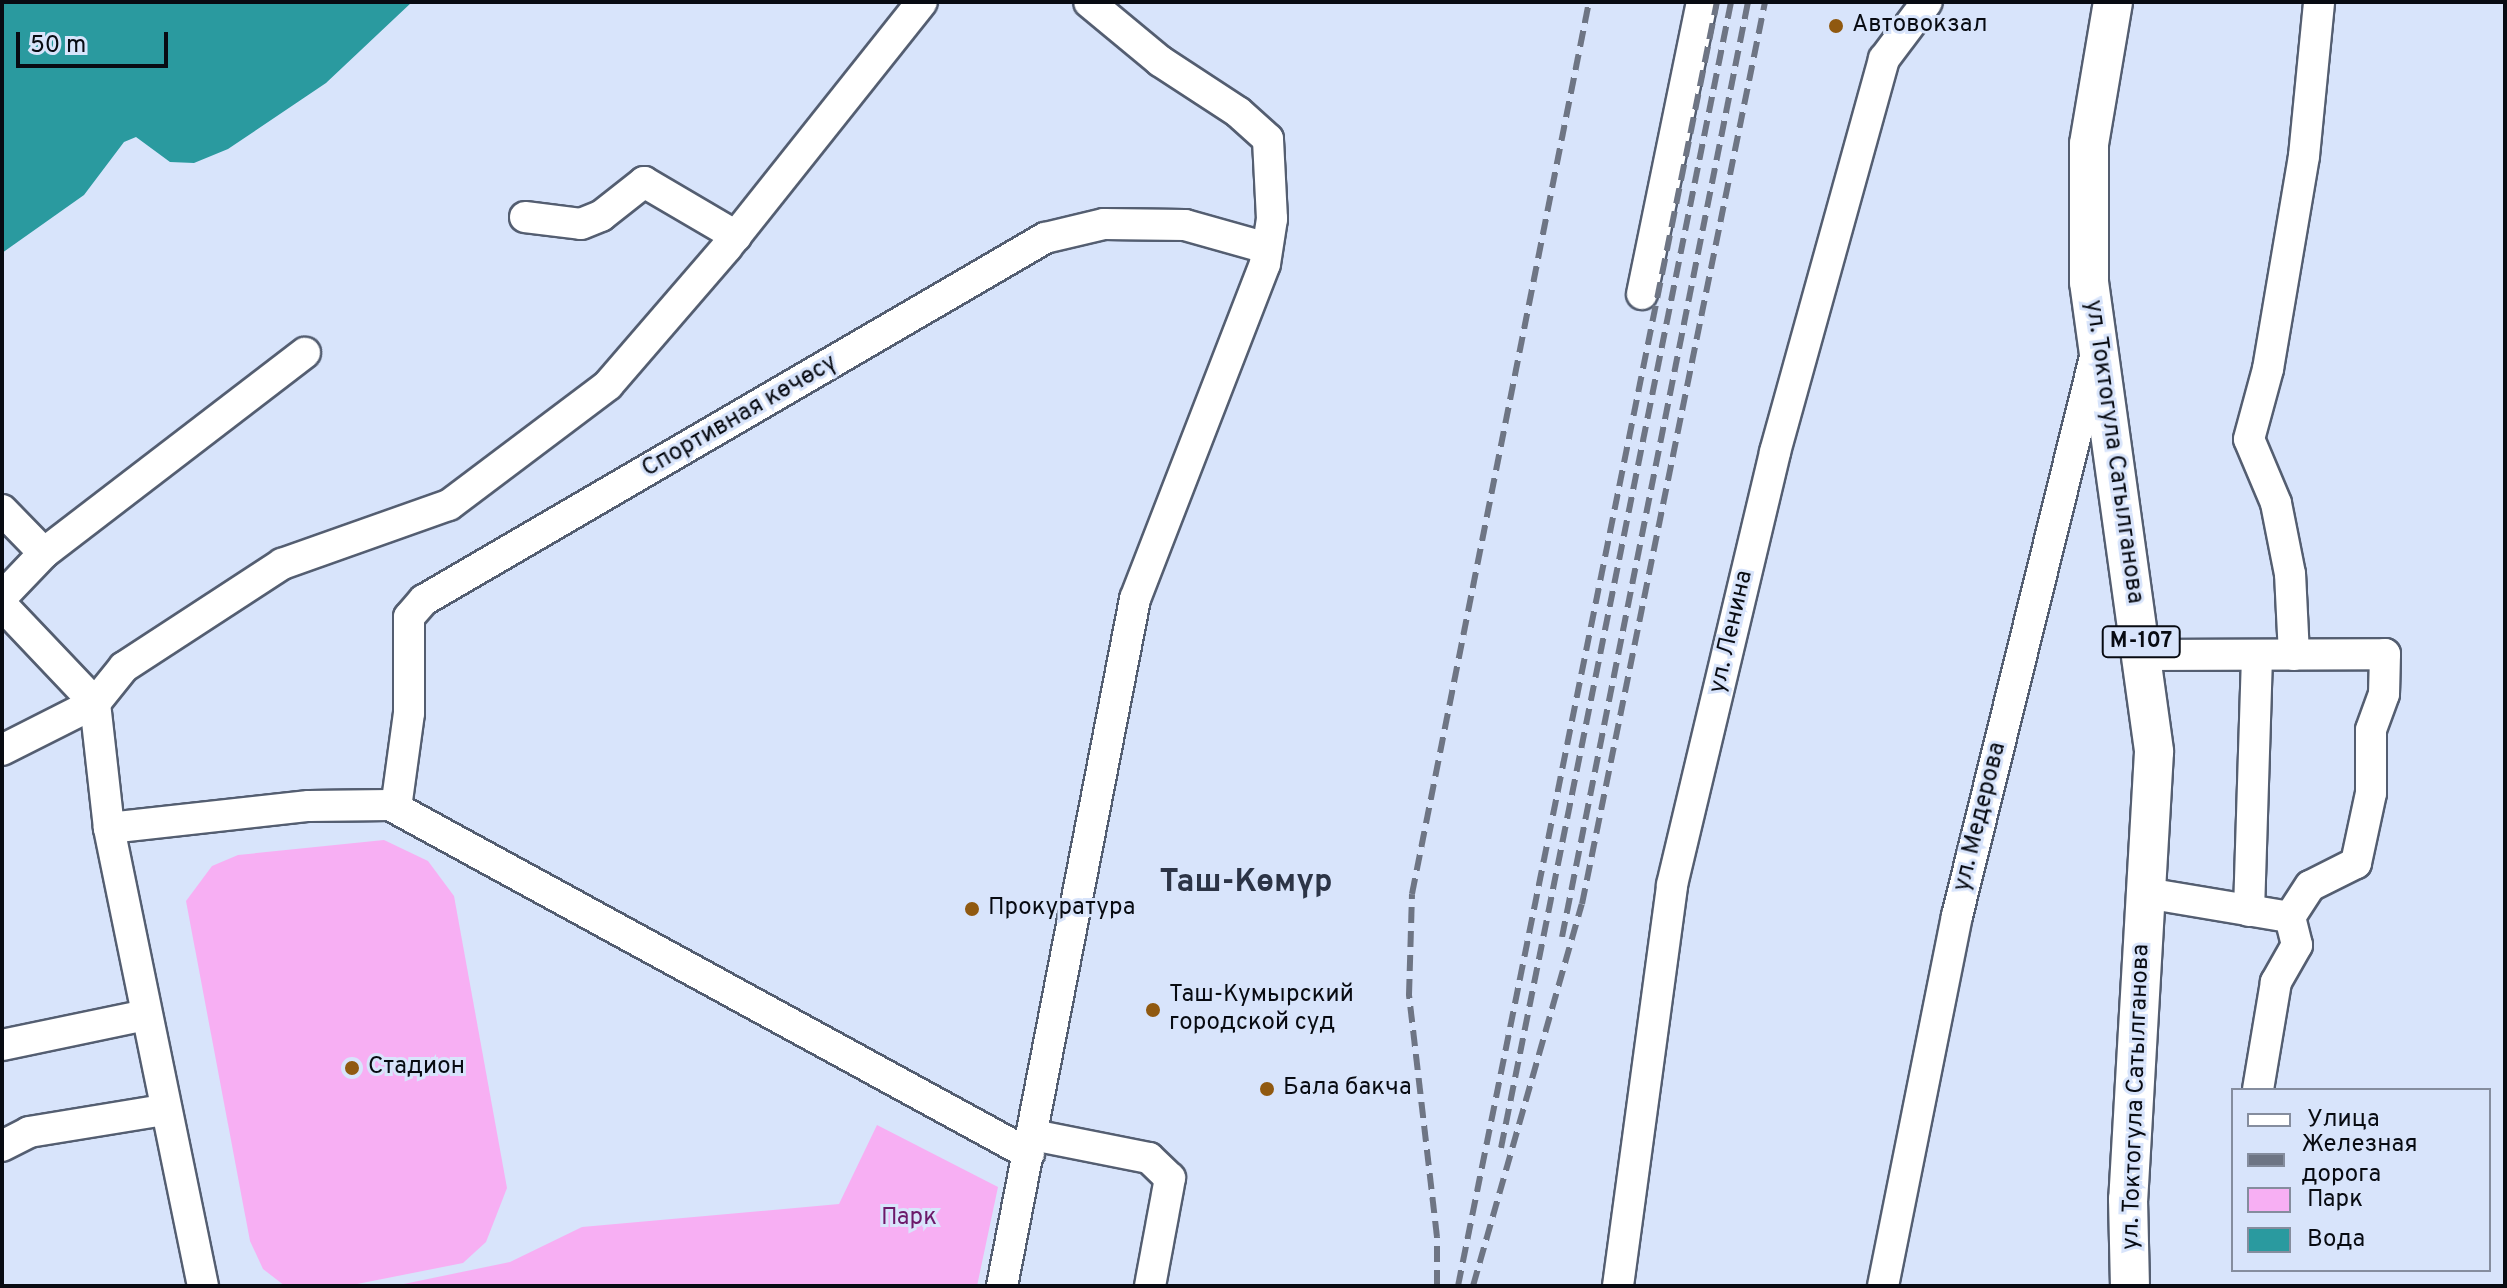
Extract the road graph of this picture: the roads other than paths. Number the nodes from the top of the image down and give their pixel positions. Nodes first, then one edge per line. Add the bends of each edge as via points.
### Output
1 (922, 2) edge
2 (1089, 2) edge
3 (1702, 2) edge
4 (1927, 2) edge
5 (2113, 2) edge
6 (2319, 2) edge
7 (525, 217) dead end
8 (736, 236) junction
9 (1267, 248) junction
10 (1642, 294) dead end
11 (2096, 351) junction
12 (305, 353) dead end
13 (2, 510) edge
14 (44, 553) junction
15 (2, 597) edge
16 (2, 605) edge
17 (2142, 655) junction
18 (2257, 655) junction
19 (2294, 655) junction
20 (95, 703) junction
21 (2, 750) edge
22 (396, 808) junction
23 (109, 828) junction
24 (2146, 893) junction
25 (2249, 911) junction
26 (2290, 917) junction
27 (145, 1015) junction
28 (2, 1045) edge
29 (2258, 1088) edge
30 (164, 1110) junction
31 (1031, 1144) junction
32 (2, 1146) edge
33 (203, 1286) edge
34 (1002, 1286) edge
35 (1150, 1286) edge
36 (1618, 1286) edge
37 (1883, 1286) edge
38 (2130, 1286) edge

1 - 8 street
2 - 9 street via 1268,139 1272,219
3 - 10 street
4 - 36 street, ул. Ленина via 1884,59 1771,467 1672,885
5 - 11 main road, ул. Токтогула Сатылганова / М-107 via 2089,144 2089,282
6 - 19 street via 2304,156 2268,369 2249,439 2276,503 2290,574
7 - 8 street via 581,224 601,216 644,182
8 - 20 street via 608,385 449,505 282,564 124,667
9 - 22 street, Спортивная көчөсү via 1185,225 1104,224 1045,238 424,600 409,617 409,713
9 - 31 street via 1135,599
11 - 17 main road, ул. Токтогула Сатылганова / М-107
11 - 37 street, ул. Медерова via 1957,916
12 - 14 street
13 - 14 street
14 - 15 street
16 - 20 street
17 - 18 street
17 - 24 main road, ул. Токтогула Сатылганова / М-107 via 2154,752
18 - 19 street
18 - 25 street
19 - 26 street via 2385,654 2384,694 2371,730 2371,793 2356,863 2310,886
20 - 21 street
20 - 23 street
22 - 23 street via 309,806
22 - 31 street
23 - 27 street
24 - 25 street
24 - 38 main road, ул. Токтогула Сатылганова / М-107 via 2128,1199
25 - 26 street
26 - 29 street via 2297,945 2276,982
27 - 28 street
27 - 30 street
30 - 32 street via 29,1132
30 - 33 street
31 - 34 street
31 - 35 street via 1149,1158 1170,1178

